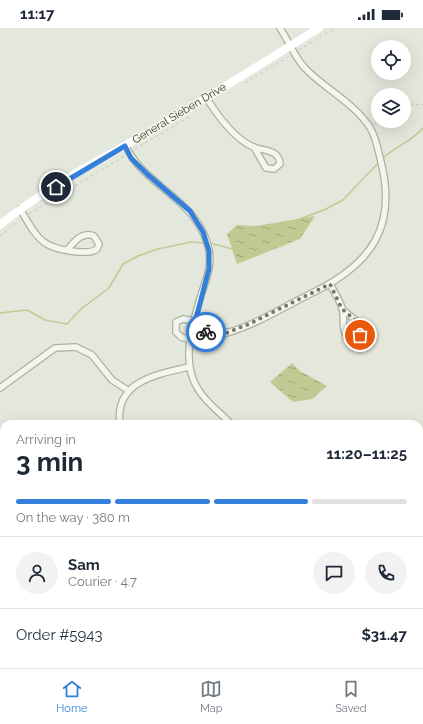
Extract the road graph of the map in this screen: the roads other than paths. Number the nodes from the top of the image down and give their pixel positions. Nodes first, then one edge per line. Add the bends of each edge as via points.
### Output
1 (280, 28) edge
2 (319, 28) edge
3 (293, 49) junction
4 (206, 97) junction
5 (254, 147) junction
6 (127, 149) junction
7 (20, 209) junction
8 (0, 225) edge
9 (66, 250) junction
10 (330, 284) junction
11 (342, 309) junction
12 (195, 321) junction
13 (193, 330) junction
14 (191, 340) junction
15 (189, 367) junction
16 (0, 388) edge
17 (129, 392) junction
18 (120, 420) edge
19 (227, 420) edge

1 - 3 street
2 - 3 street, General Sieben Drive
3 - 4 street, General Sieben Drive
3 - 10 street via 303,66 353,108 368,125 376,140 385,181 386,212 377,240 360,263
4 - 5 street via 220,119
4 - 6 street, General Sieben Drive
5 - 5 street via 274,153 279,157 280,164 274,169 266,168
6 - 7 street, General Sieben Drive
6 - 12 street via 147,174 190,211 203,232 209,251 209,269
7 - 8 street, General Sieben Drive
7 - 9 street via 42,242 52,248
9 - 9 street via 91,252 97,249 99,244 94,236 85,235
10 - 11 street
10 - 13 street via 224,334
11 - 11 street via 346,336 355,339 362,332 362,327
12 - 13 street
12 - 14 street via 183,318 176,322 176,332 181,337
13 - 14 street
14 - 15 street
15 - 17 street via 138,382
15 - 19 street via 198,388
16 - 17 street via 55,348 76,347 92,355 112,380
17 - 18 street via 122,404

